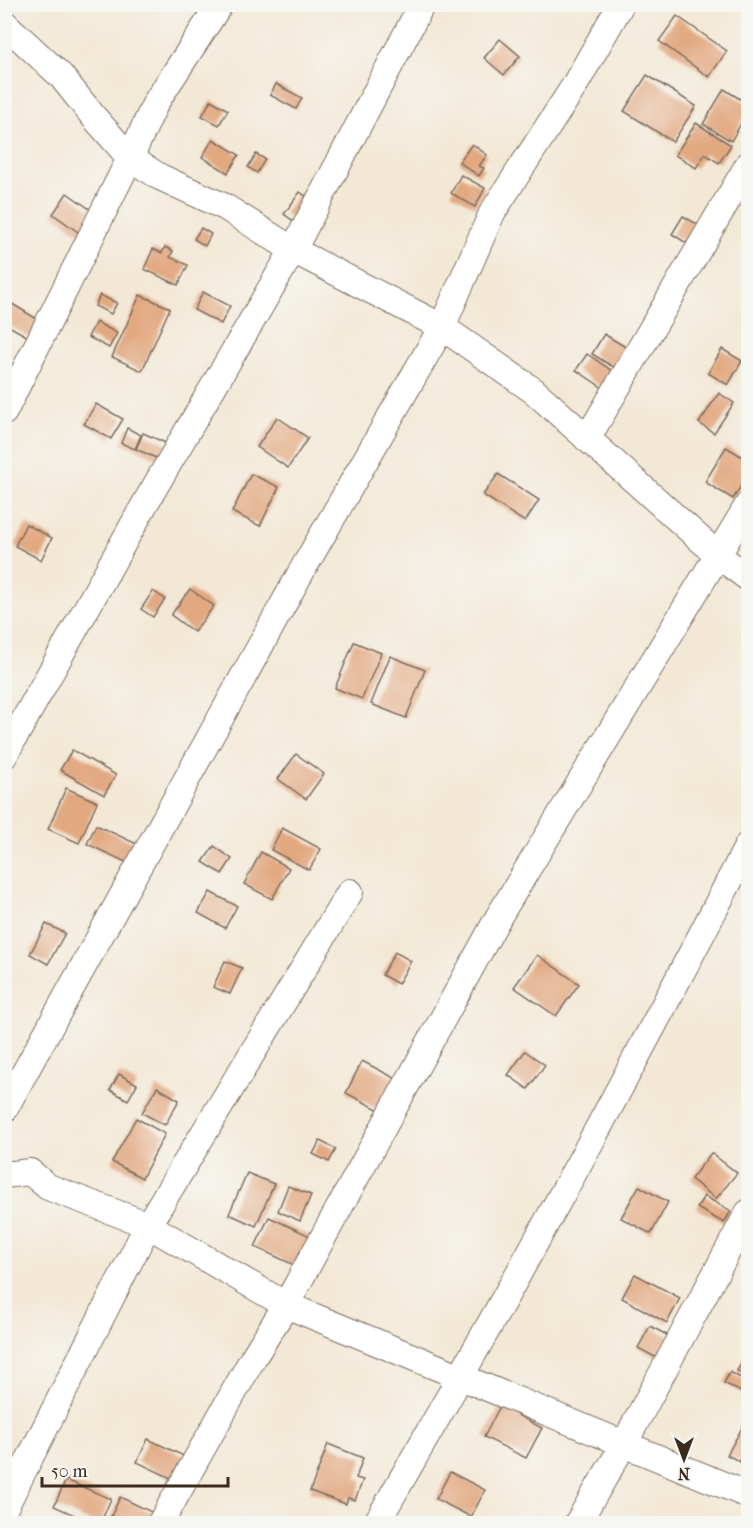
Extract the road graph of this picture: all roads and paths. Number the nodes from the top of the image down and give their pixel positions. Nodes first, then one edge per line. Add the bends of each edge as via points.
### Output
1 (220, 4) edge
2 (422, 4) edge
3 (621, 4) edge
4 (4, 23) edge
5 (130, 158) junction
6 (748, 165) edge
7 (293, 250) junction
8 (442, 327) junction
9 (4, 412) edge
10 (587, 439) junction
11 (748, 505) edge
12 (720, 555) junction
13 (748, 578) edge
14 (4, 756) edge
15 (748, 845) edge
16 (350, 892) dead end
17 (4, 1110) edge
18 (4, 1175) edge
19 (748, 1213) edge
20 (148, 1226) junction
21 (286, 1305) junction
22 (461, 1377) junction
23 (624, 1444) junction
24 (748, 1496) edge
25 (4, 1509) edge
26 (160, 1524) edge
27 (376, 1524) edge
28 (577, 1524) edge

1 - 5 street via 156,102
2 - 7 street
3 - 8 street via 573,88 492,213
4 - 5 street via 61,76
5 - 7 street via 160,177 225,207
5 - 9 street
6 - 10 street
7 - 8 street
7 - 14 street
8 - 10 street via 534,391
8 - 17 street via 300,574
10 - 12 street
11 - 12 street
12 - 13 street
12 - 21 street via 499,916
15 - 22 street via 666,1004
16 - 20 street
18 - 20 street via 30,1172 48,1187
19 - 23 street
20 - 21 street
20 - 25 street
21 - 22 street
21 - 26 street
22 - 23 street
22 - 27 street
23 - 24 street
23 - 28 street

